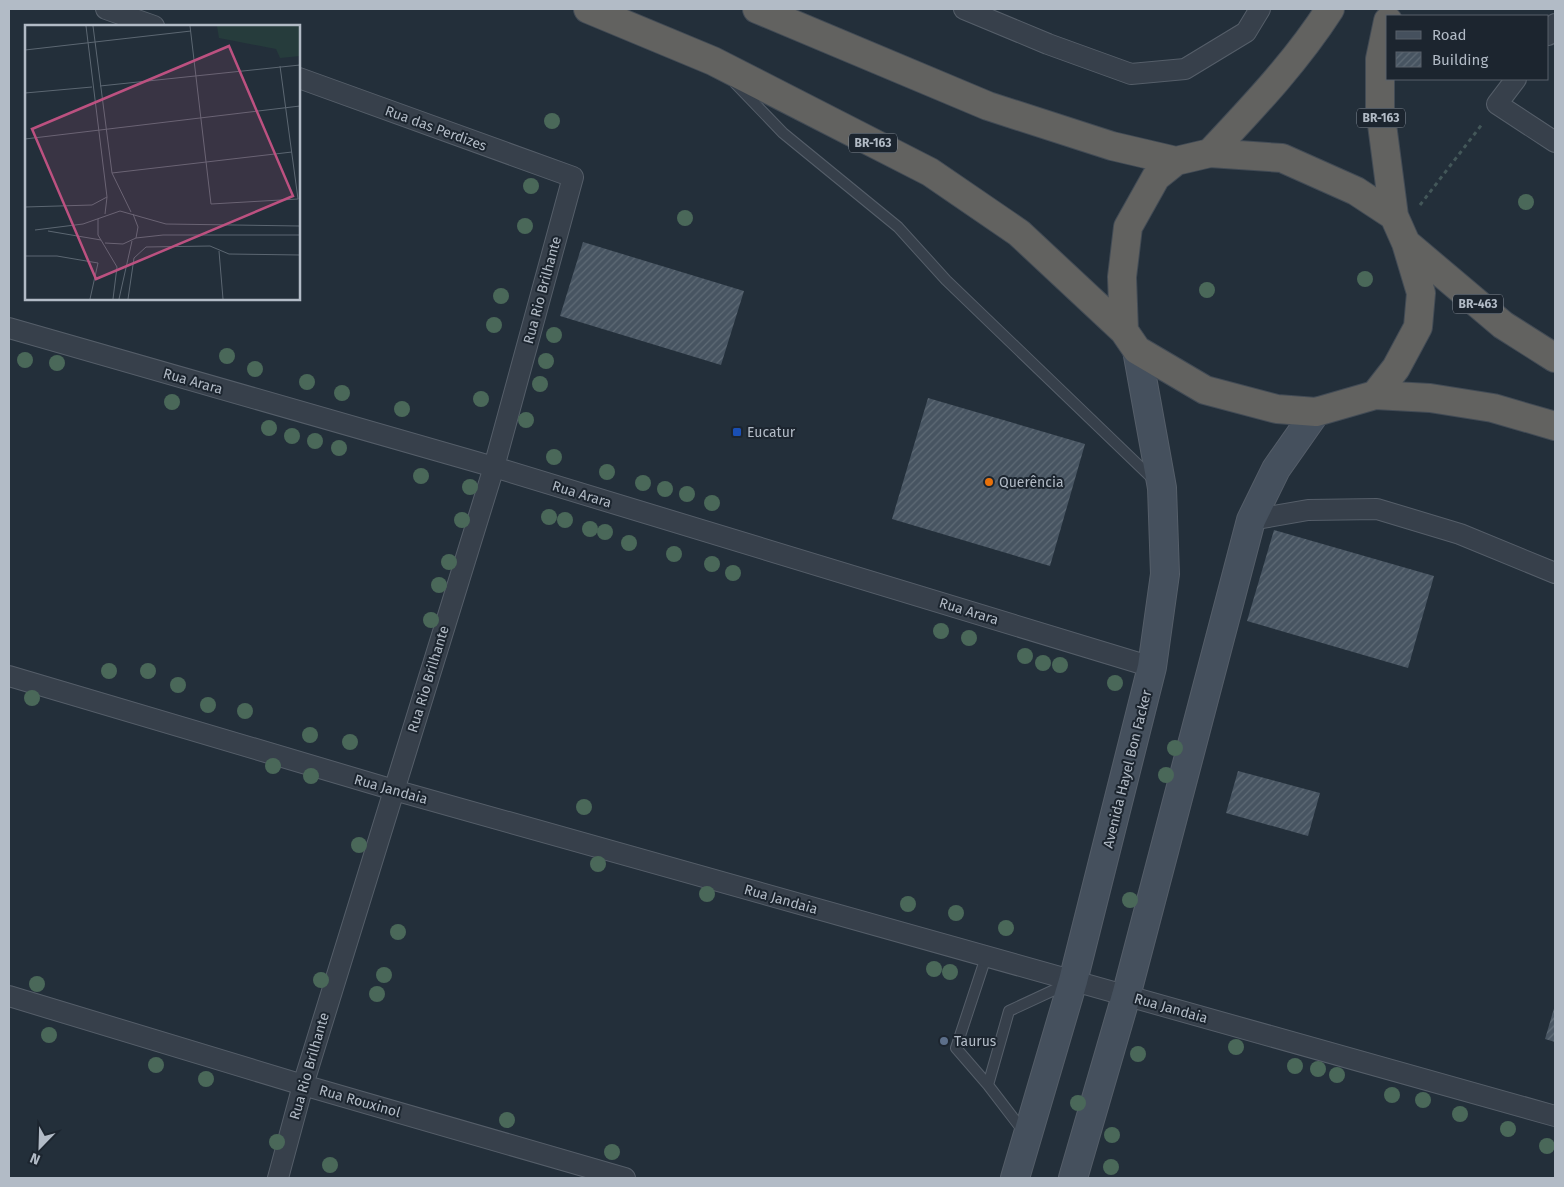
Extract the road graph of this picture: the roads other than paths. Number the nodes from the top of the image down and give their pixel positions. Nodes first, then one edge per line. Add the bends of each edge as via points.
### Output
1 (106, 9) edge
2 (588, 9) edge
3 (757, 9) edge
4 (964, 9) edge
5 (1260, 9) edge
6 (1330, 9) edge
7 (151, 25) edge
8 (1386, 30) edge
9 (713, 61) junction
10 (300, 78) edge
11 (1515, 80) edge
12 (1555, 142) edge
13 (1210, 153) junction
14 (1176, 161) junction
15 (573, 177) joint
16 (1400, 230) junction
17 (9, 328) edge
18 (1131, 341) junction
19 (1555, 358) edge
20 (1376, 395) junction
21 (1316, 412) junction
22 (1555, 426) edge
23 (494, 467) junction
24 (1162, 488) junction
25 (1251, 520) junction
26 (1555, 573) edge
27 (1152, 667) junction
28 (9, 676) edge
29 (394, 790) junction
30 (986, 957) junction
31 (1072, 981) junction
32 (9, 996) edge
33 (1126, 996) junction
34 (303, 1085) junction
35 (988, 1085) junction
36 (1555, 1116) edge
37 (1027, 1136) junction
38 (278, 1178) edge
39 (625, 1178) edge
40 (1015, 1178) edge
41 (1073, 1178) edge

1 - 7 street
2 - 9 highway, BR-163
3 - 14 highway via 988,106 1112,146
4 - 5 street via 1130,74 1185,69 1246,32
6 - 13 highway via 1311,39 1263,97
8 - 16 highway, BR-163 via 1380,59 1380,109
9 - 18 highway, BR-163 via 930,172 1019,234
9 - 24 lane via 783,133 898,227 946,280
10 - 15 street, Rua das Perdizes
11 - 12 street via 1497,104
13 - 14 highway
13 - 16 highway via 1282,158 1356,191
14 - 18 highway via 1156,177 1128,227 1122,277
15 - 23 street, Rua Rio Brilhante
16 - 19 highway, BR-463 via 1504,325
16 - 20 highway, BR-163 via 1421,293 1418,327 1396,368
17 - 23 street, Rua Arara
18 - 21 highway, BR-163 via 1205,390 1277,409
18 - 24 main road, Avenida Hayel Bon Facker
20 - 21 highway, BR-163
20 - 22 highway via 1430,398 1493,408
21 - 25 main road via 1276,469
23 - 27 street, Rua Arara
23 - 29 street, Rua Rio Brilhante
24 - 27 main road, Avenida Hayel Bon Facker via 1165,574
25 - 26 street via 1308,510 1376,509 1460,534
25 - 33 main road
27 - 31 main road, Avenida Hayel Bon Facker
28 - 29 street, Rua Jandaia
29 - 30 street, Rua Jandaia
29 - 34 street, Rua Rio Brilhante
30 - 31 street, Rua Jandaia
30 - 35 lane via 956,1048
31 - 33 street, Rua Jandaia
31 - 35 lane via 1009,1011
31 - 37 main road, Avenida Hayel Bon Facker
32 - 34 street, Rua Rouxinol
33 - 36 street, Rua Jandaia
33 - 41 main road
34 - 38 street, Rua Rio Brilhante
34 - 39 street, Rua Rouxinol
35 - 37 lane
37 - 40 main road, Avenida Hayel Bon Facker

